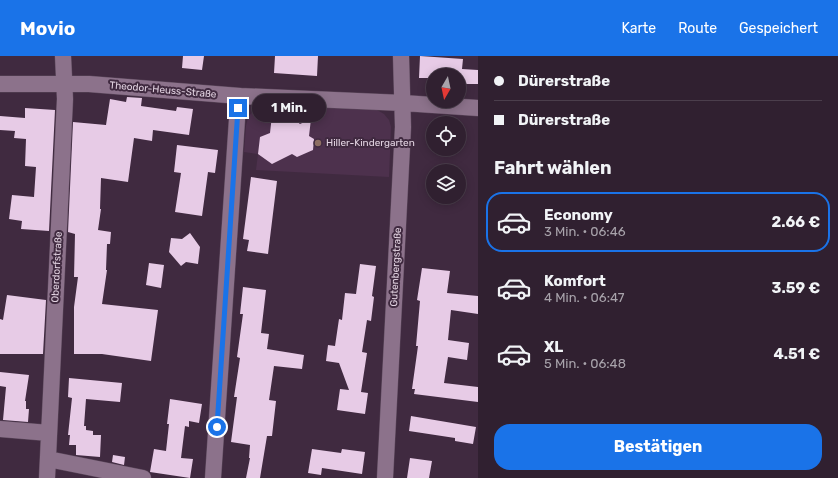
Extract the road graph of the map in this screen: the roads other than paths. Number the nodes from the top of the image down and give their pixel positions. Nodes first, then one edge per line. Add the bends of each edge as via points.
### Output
1 (63, 56) edge
2 (401, 56) edge
3 (0, 84) edge
4 (64, 84) junction
5 (240, 96) junction
6 (403, 103) junction
7 (478, 108) edge
8 (0, 429) edge
9 (49, 433) junction
10 (48, 459) junction
11 (47, 478) edge
12 (143, 478) edge
13 (213, 478) edge
14 (385, 478) edge

1 - 4 street, Oberdorfstraße
2 - 6 street, Gutenbergstraße
3 - 4 street, Theodor-Heuss-Straße
4 - 5 street, Theodor-Heuss-Straße
4 - 9 street, Oberdorfstraße
5 - 6 street, Theodor-Heuss-Straße
5 - 13 street
6 - 7 street, Theodor-Heuss-Straße
6 - 14 street, Gutenbergstraße
8 - 9 street
9 - 10 street, Oberdorfstraße
10 - 11 street, Oberdorfstraße
10 - 12 street

